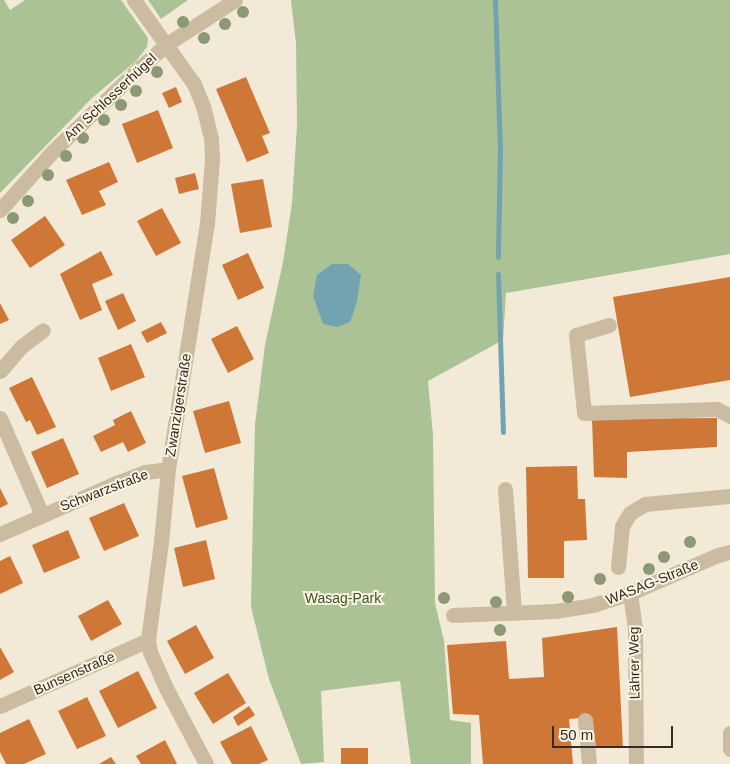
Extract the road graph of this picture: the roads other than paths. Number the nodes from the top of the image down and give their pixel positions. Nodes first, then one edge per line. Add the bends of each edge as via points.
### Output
1 (134, 0) edge
2 (235, 0) edge
3 (167, 44) junction
4 (0, 210) edge
5 (609, 325) dead end
6 (43, 330) dead end
7 (0, 371) edge
8 (730, 416) edge
9 (0, 418) edge
10 (168, 469) junction
11 (505, 489) dead end
12 (730, 496) edge
13 (42, 515) junction
14 (0, 534) edge
15 (730, 552) edge
16 (618, 568) dead end
17 (630, 593) junction
18 (514, 613) junction
19 (453, 615) dead end
20 (148, 640) junction
21 (0, 706) edge
22 (585, 720) dead end
23 (730, 733) edge
24 (730, 749) edge
25 (206, 764) edge
26 (589, 764) edge
27 (636, 764) edge

1 - 3 street, Zwanzigerstraße
2 - 3 street, Am Schlosserhügel
3 - 4 street, Am Schlosserhügel via 82,121
3 - 10 street, Zwanzigerstraße via 194,84 203,106 211,138 212,160 207,223
5 - 8 street via 576,335 584,413 717,409
6 - 7 street via 22,346
9 - 13 street, Schwarzstraße
10 - 13 street, Schwarzstraße via 145,472
10 - 20 street, Zwanzigerstraße
11 - 18 street
12 - 16 street via 645,504 630,513 622,526
13 - 14 street, Schwarzstraße
15 - 17 street, WASAG-Straße
17 - 18 street, WASAG-Straße via 593,605
17 - 27 street, Lährer Weg via 635,630
18 - 19 street, WASAG-Straße
20 - 21 street, Bunsenstraße
20 - 25 street, Zwanzigerstraße via 166,688
22 - 26 street
23 - 24 street

